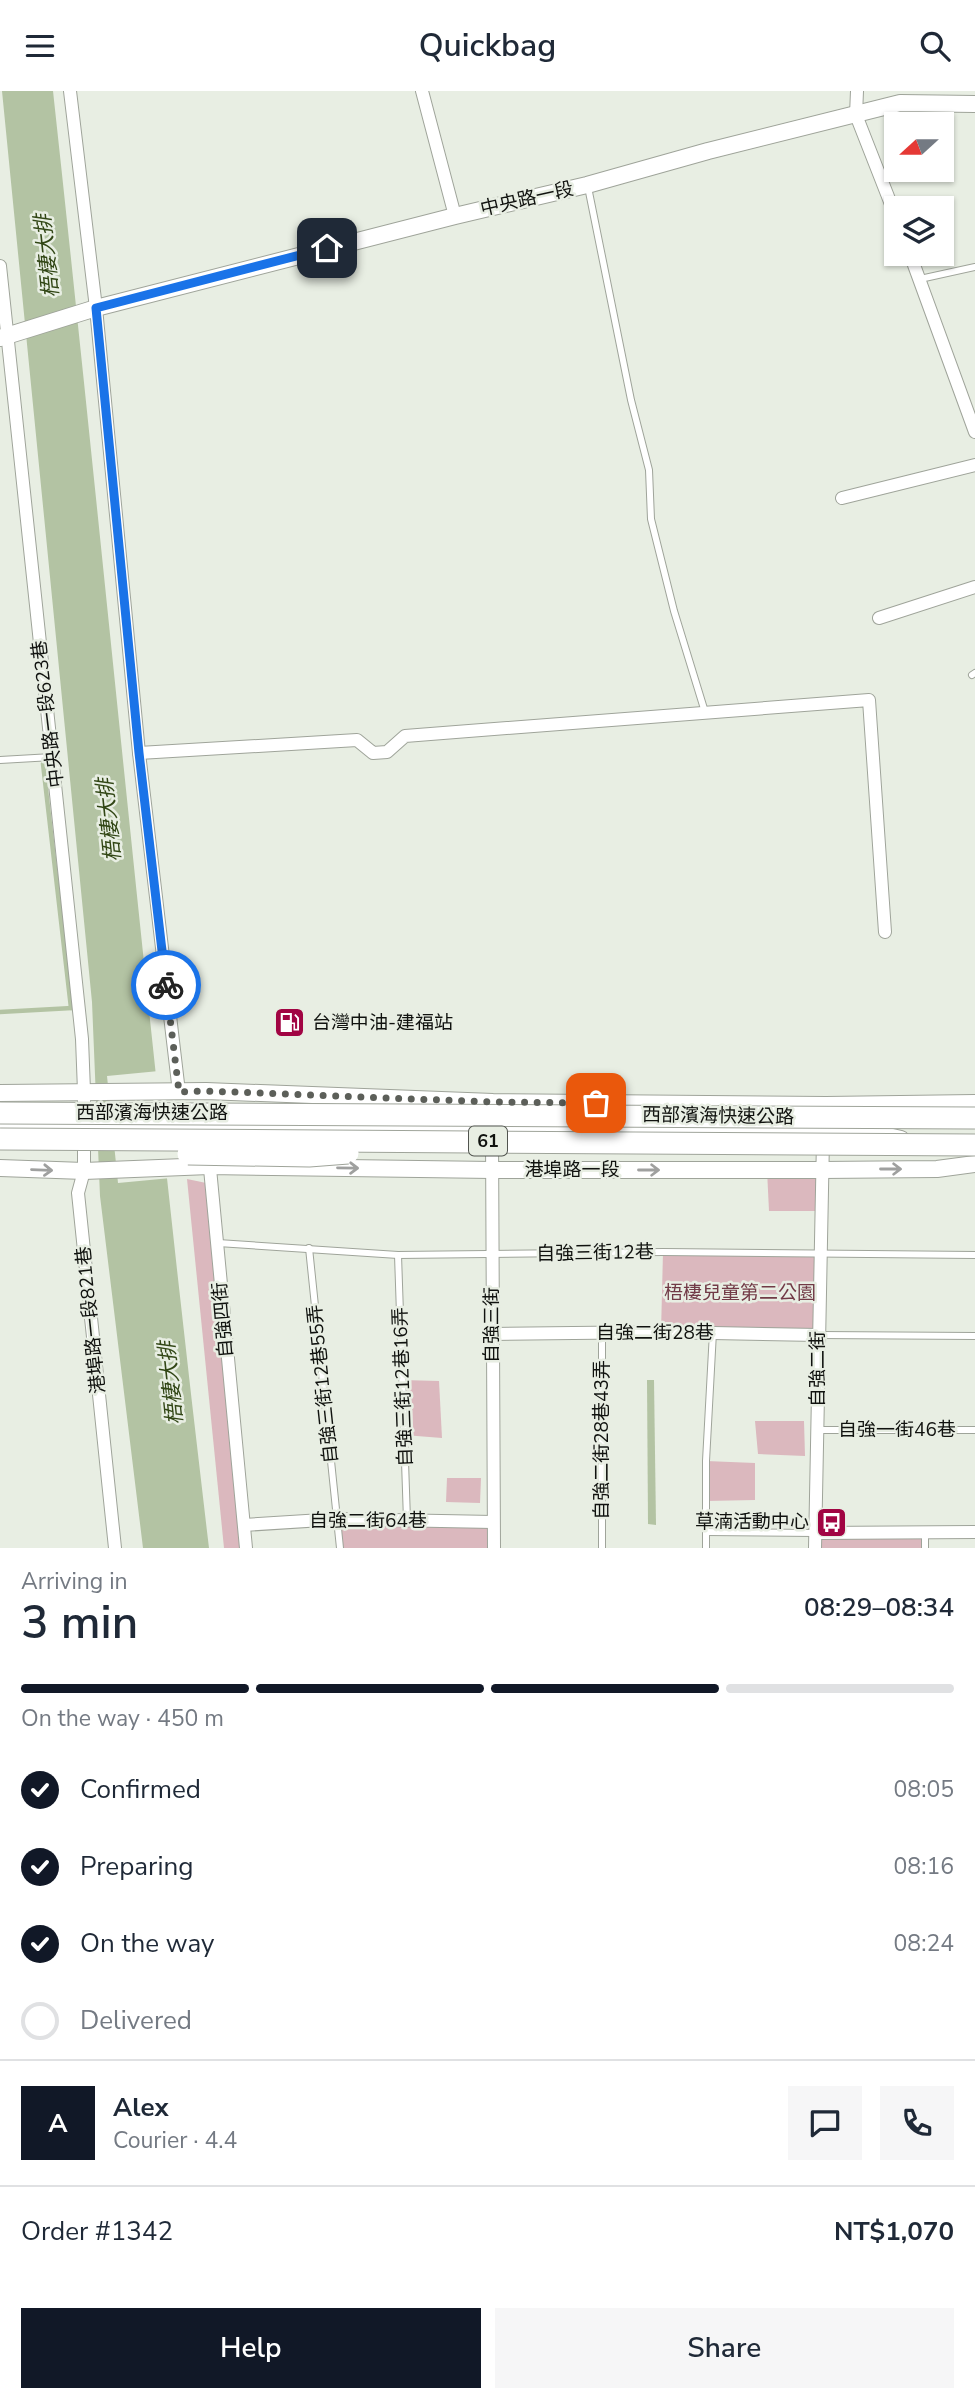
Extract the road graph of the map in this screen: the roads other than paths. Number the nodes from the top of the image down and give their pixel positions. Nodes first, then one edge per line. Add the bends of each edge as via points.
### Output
1 (70, 91) edge
2 (422, 91) edge
3 (858, 91) edge
4 (975, 104) edge
5 (856, 115) junction
6 (587, 185) junction
7 (887, 196) edge
8 (455, 216) junction
9 (0, 266) edge
10 (915, 266) edge
11 (975, 267) edge
12 (920, 279) junction
13 (88, 310) junction
14 (9, 335) edge
15 (975, 432) edge
16 (975, 465) edge
17 (842, 498) dead end
18 (975, 587) edge
19 (879, 618) dead end
20 (705, 712) junction
21 (139, 753) junction
22 (52, 757) junction
23 (0, 760) edge
24 (885, 932) dead end
25 (84, 1091) junction
26 (206, 1091) junction
27 (179, 1092) junction
28 (0, 1093) edge
29 (492, 1102) junction
30 (0, 1103) edge
31 (826, 1105) junction
32 (975, 1105) edge
33 (0, 1113) edge
34 (455, 1114) junction
35 (975, 1118) edge
36 (0, 1125) edge
37 (207, 1125) junction
38 (83, 1126) junction
39 (492, 1127) junction
40 (823, 1131) junction
41 (871, 1132) junction
42 (0, 1139) edge
43 (460, 1141) junction
44 (975, 1145) edge
45 (0, 1152) edge
46 (975, 1156) edge
47 (975, 1164) edge
48 (209, 1166) junction
49 (0, 1168) edge
50 (492, 1170) junction
51 (822, 1170) junction
52 (84, 1171) junction
53 (216, 1243) junction
54 (309, 1248) junction
55 (491, 1254) junction
56 (819, 1254) junction
57 (398, 1255) junction
58 (975, 1255) edge
59 (602, 1332) junction
60 (713, 1332) junction
61 (491, 1334) junction
62 (818, 1335) junction
63 (975, 1336) edge
64 (818, 1430) junction
65 (975, 1430) edge
66 (338, 1519) junction
67 (407, 1520) junction
68 (494, 1522) junction
69 (244, 1525) junction
70 (706, 1532) junction
71 (975, 1532) edge
72 (816, 1533) junction
73 (925, 1534) junction
74 (115, 1548) edge
75 (246, 1548) edge
76 (340, 1548) edge
77 (494, 1548) edge
78 (602, 1548) edge
79 (706, 1548) edge
80 (815, 1548) edge
81 (925, 1548) edge

1 - 13 street
2 - 8 street
3 - 5 street
4 - 5 street, 中央路一段 via 900,103
5 - 6 street, 中央路一段
5 - 7 street
6 - 8 street, 中央路一段
6 - 20 lane via 649,470 651,519
8 - 13 street, 中央路一段
9 - 14 street, 中央路一段623巷
10 - 12 street
11 - 12 lane
12 - 15 street
13 - 14 street, 中央路一段
13 - 21 street
14 - 22 street, 中央路一段623巷
16 - 17 street
18 - 19 street
20 - 21 street via 405,736 387,752 373,753 357,740
20 - 24 street via 869,700
21 - 27 street
22 - 23 lane
22 - 25 street, 中央路一段623巷
25 - 27 street
25 - 28 street
25 - 38 street, 港埠路一段821巷
26 - 27 street
26 - 29 street
26 - 37 street, 自強四街
29 - 31 street
29 - 39 street, 自強三街
30 - 34 highway via 419,1105
31 - 32 street
31 - 40 street, 自強二街
32 - 41 street
33 - 34 highway, 西部濱海快速公路 / 61, bridge
34 - 35 highway, 西部濱海快速公路 / 61, bridge
36 - 38 street
37 - 38 street
37 - 39 street
37 - 48 street, 自強四街
38 - 52 street, 港埠路一段821巷
39 - 40 street
39 - 50 street, 自強三街
40 - 41 street
40 - 51 street, 自強二街
41 - 46 street
42 - 43 highway, 西部濱海快速公路 / 61, bridge
43 - 44 highway, 西部濱海快速公路 / 61, bridge
43 - 45 highway, bridge via 309,1156
51 -> 47 street, 港埠路一段 via 937,1169
48 -> 50 street, 港埠路一段
48 - 52 street, 港埠路一段
48 - 53 street, 自強四街
49 -> 52 street, 港埠路一段
50 -> 51 street, 港埠路一段
50 - 55 street, 自強三街
51 - 56 street, 自強二街
52 - 74 street, 港埠路一段821巷 via 78,1193
53 - 54 lane, 自強三街12巷
53 - 69 street, 自強四街
54 - 57 lane, 自強三街12巷
54 - 66 lane, 自強三街12巷55弄
55 - 56 lane, 自強三街12巷
55 - 57 lane, 自強三街12巷
55 - 61 street, 自強三街
56 - 58 lane, 自強三街12巷
56 - 62 street, 自強二街
57 - 67 lane, 自強三街12巷16弄
59 - 60 street, 自強二街28巷
59 - 61 street, 自強二街28巷
59 - 78 lane, 自強二街28巷43弄
60 - 62 street, 自強二街28巷
60 - 70 lane
61 - 68 street, 自強三街
62 - 63 lane
62 - 64 street, 自強二街
64 - 65 lane, 自強一街46巷
64 - 72 street, 自強二街
66 - 67 street, 自強二街64巷
66 - 69 street, 自強二街64巷
66 - 76 lane, 自強三街12巷55弄
67 - 68 street, 自強二街64巷
68 - 77 street, 自強三街
69 - 75 street, 自強四街
70 - 72 lane
70 - 79 lane
71 - 73 street
72 - 73 street
72 - 80 street, 自強二街
73 - 81 lane

